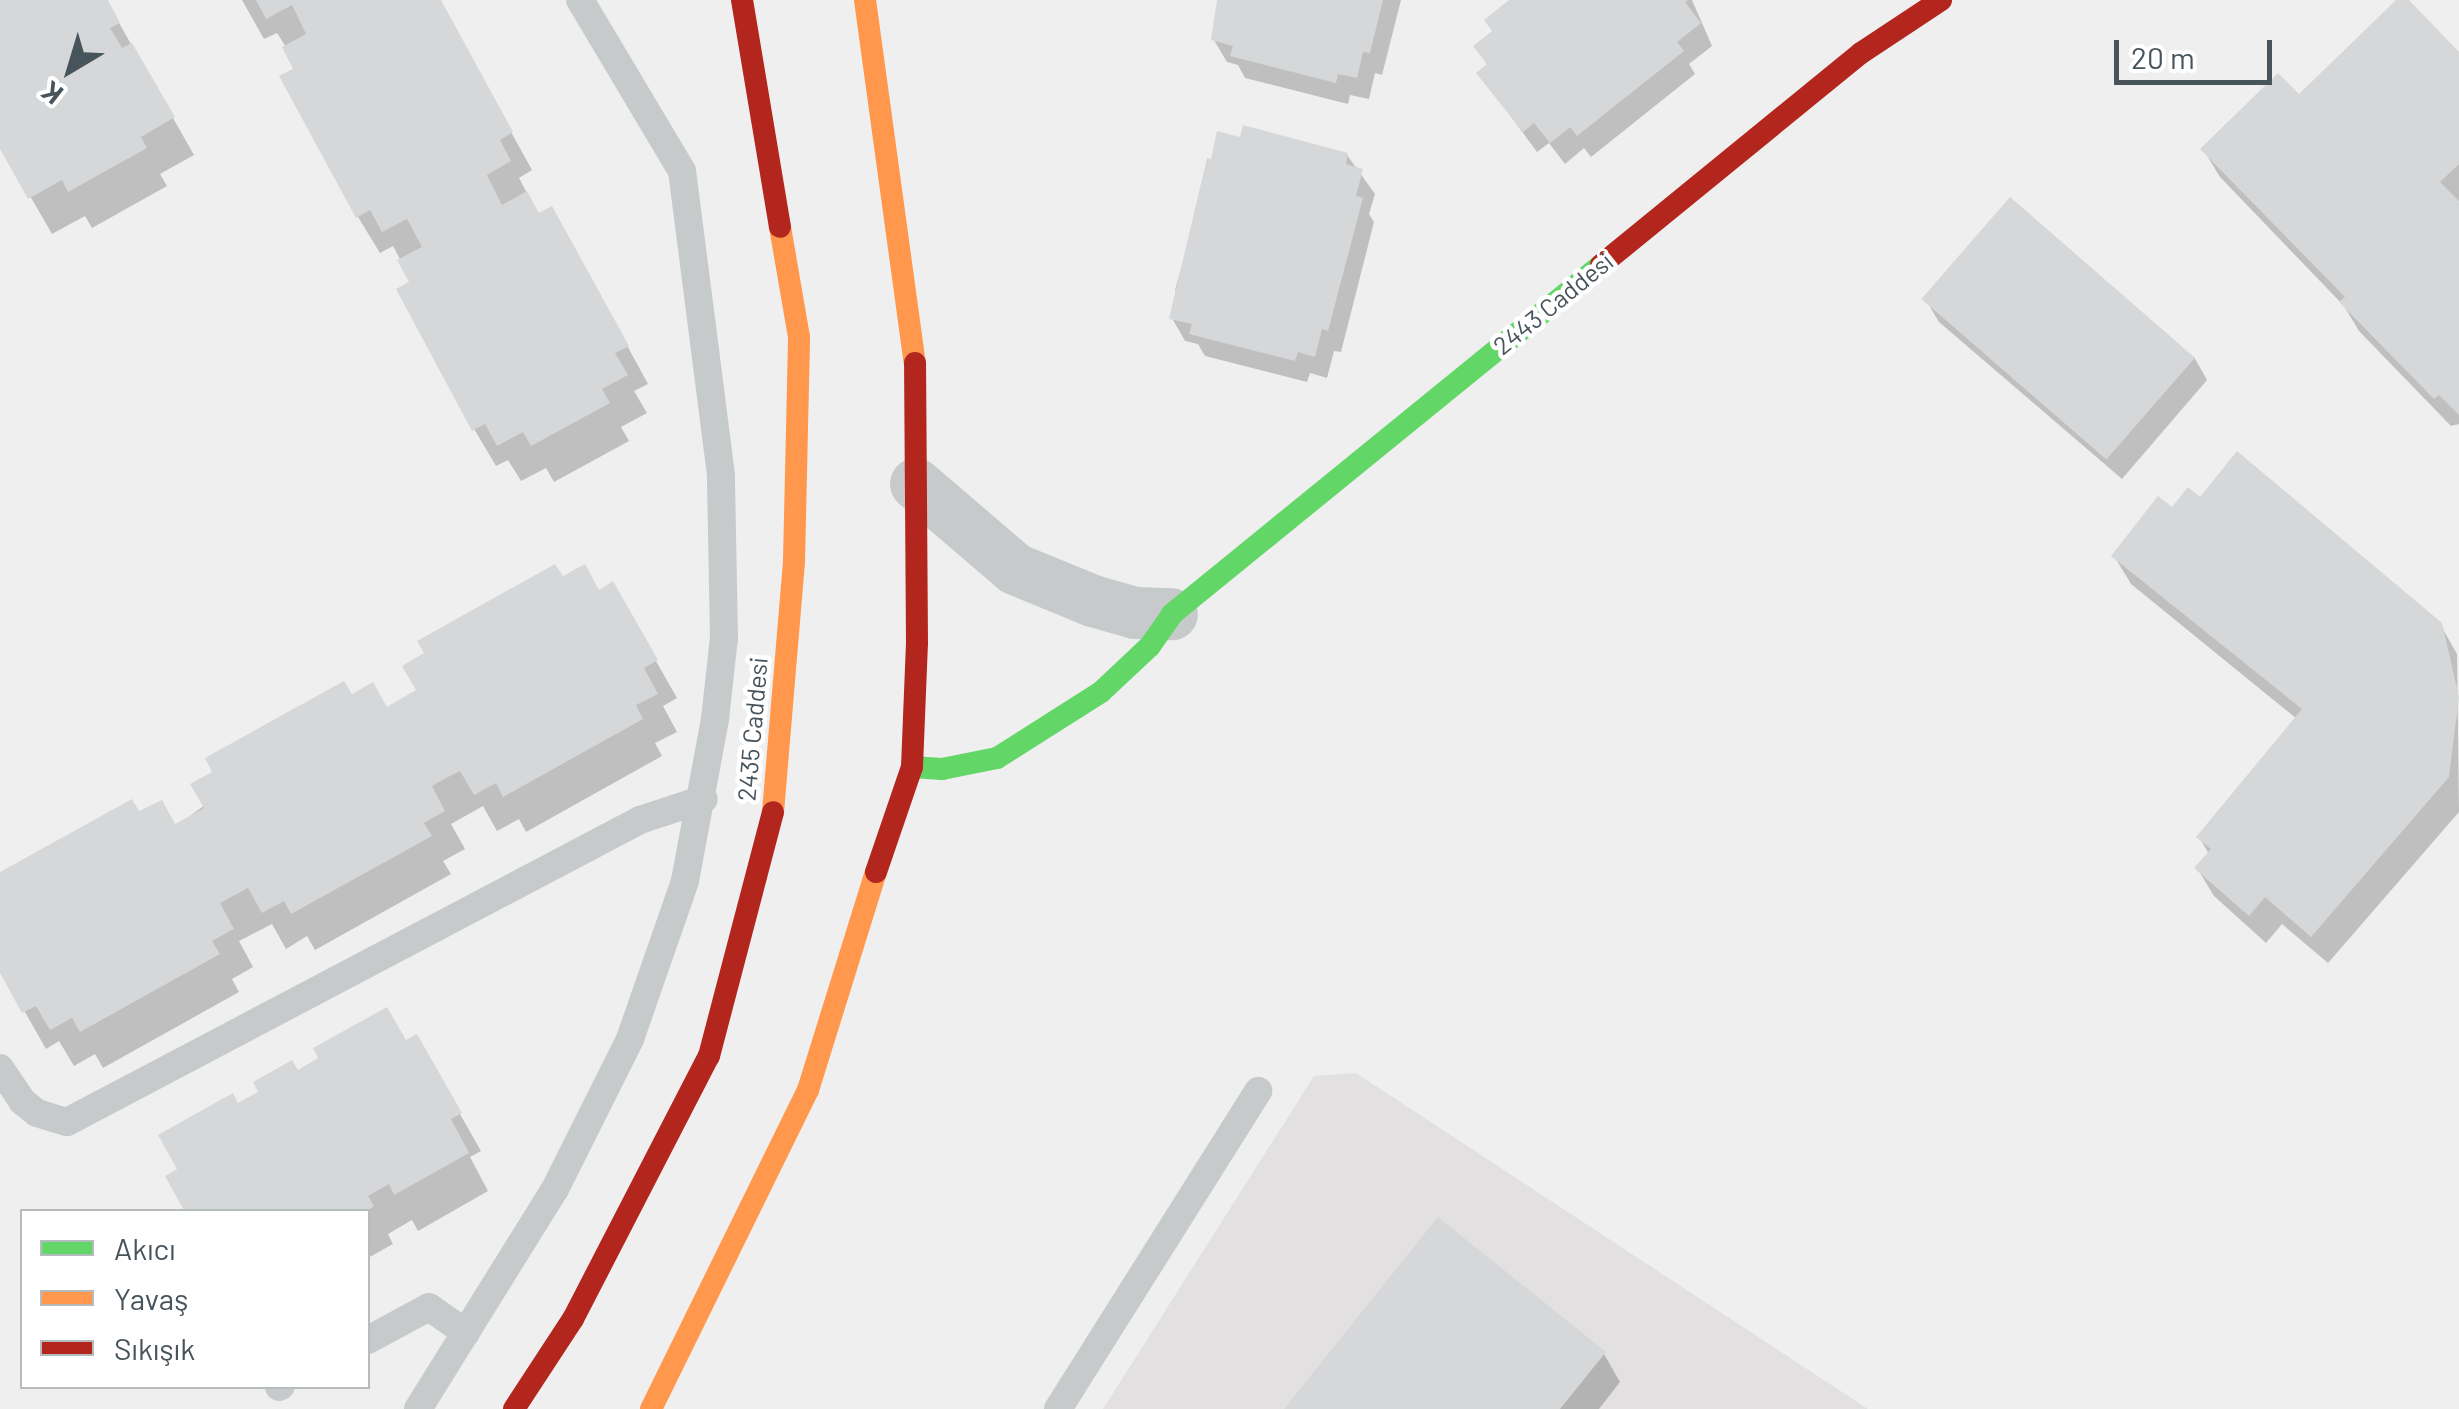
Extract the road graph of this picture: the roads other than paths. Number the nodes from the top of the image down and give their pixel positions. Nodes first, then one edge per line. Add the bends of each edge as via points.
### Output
1 (580, 0) edge
2 (742, 0) edge
3 (866, 0) edge
4 (1941, 0) edge
5 (916, 484) junction
6 (1172, 614) junction
7 (912, 766) junction
8 (704, 799) junction
9 (0, 1068) edge
10 (1258, 1090) dead end
11 (466, 1332) junction
12 (370, 1339) edge
13 (418, 1409) edge
14 (514, 1409) edge
15 (651, 1409) edge
16 (1058, 1409) edge

1 - 8 lane via 682,171 714,410 725,556 724,638
2 - 14 street, 2435 Caddesi via 799,337 794,561 771,830 709,1056 573,1319
3 - 5 street via 915,361
4 - 6 street, 2443 Caddesi via 1861,52
5 - 6 street via 1015,569 1092,601
5 - 7 street
6 - 7 street, 2443 Caddesi via 1112,683 1009,751 972,766
7 - 15 street via 808,1090
8 - 9 lane via 640,820 67,1122 22,1101
8 - 11 lane via 660,961 630,1040 555,1188
10 - 16 lane
11 - 12 lane via 430,1308
11 - 13 lane

